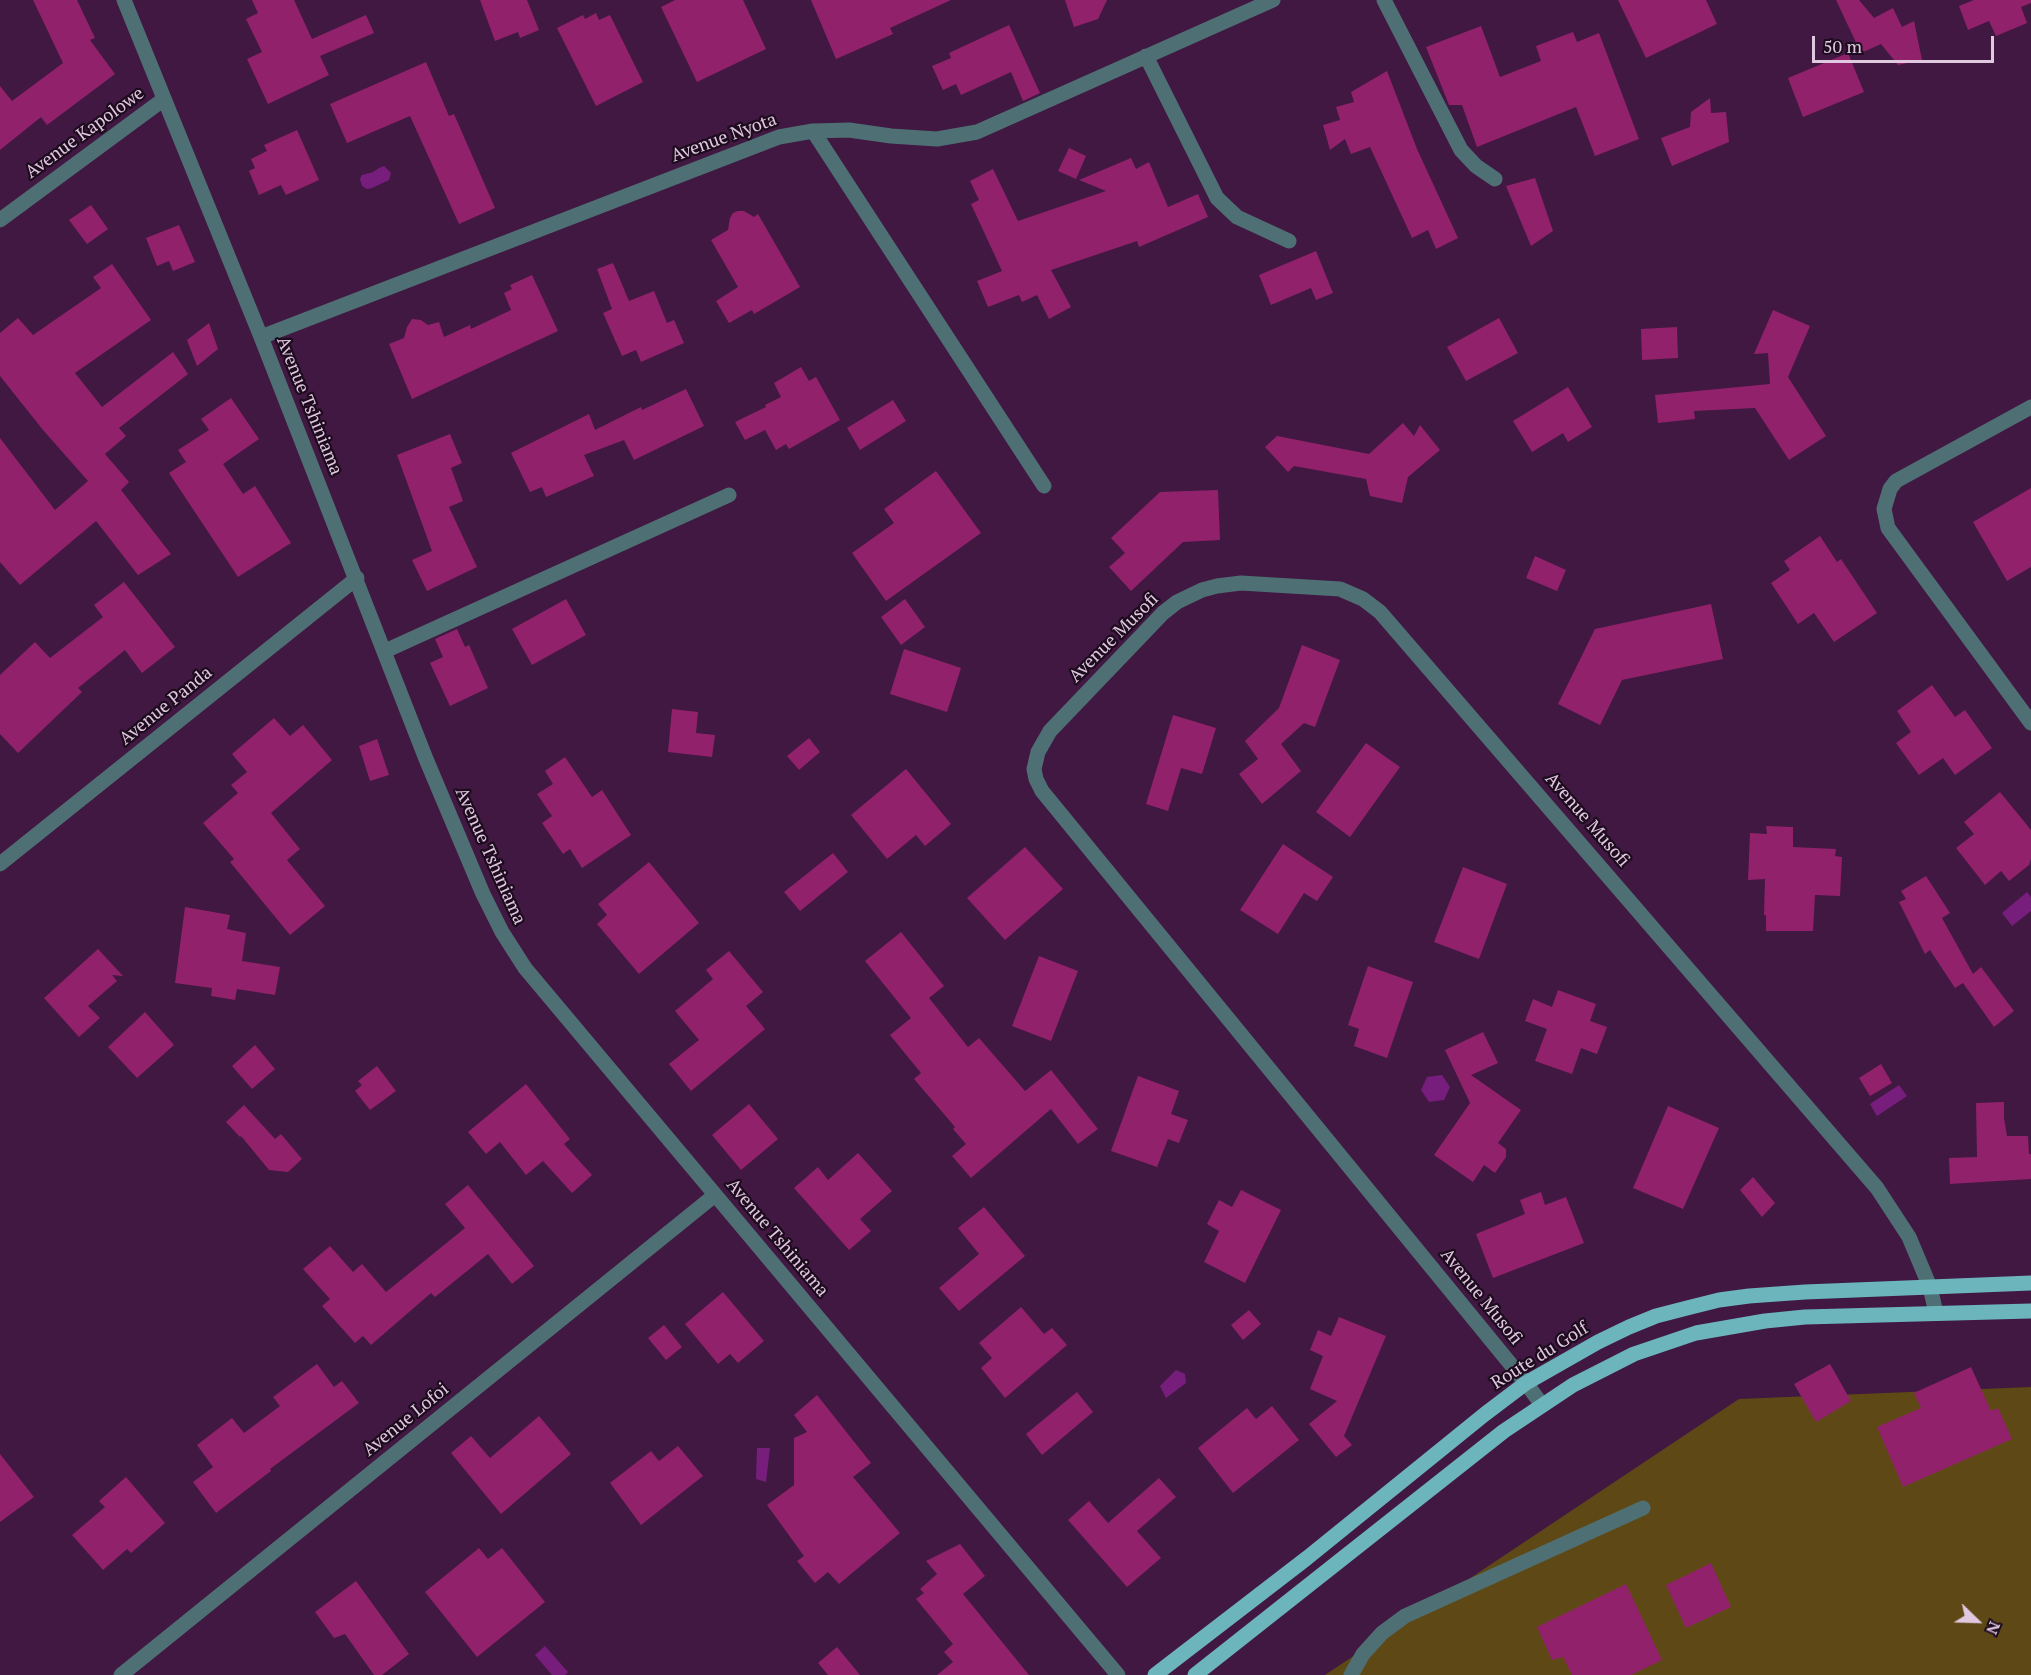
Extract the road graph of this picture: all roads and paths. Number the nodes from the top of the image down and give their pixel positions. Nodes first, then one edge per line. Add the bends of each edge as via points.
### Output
1 (124, 0) edge
2 (1273, 0) edge
3 (1384, 0) edge
4 (1146, 57) junction
5 (164, 99) junction
6 (813, 131) junction
7 (1495, 179) dead end
8 (0, 220) edge
9 (1289, 241) dead end
10 (261, 338) junction
11 (2031, 407) edge
12 (1044, 486) dead end
13 (729, 495) dead end
14 (357, 578) junction
15 (385, 651) junction
16 (2031, 723) edge
17 (0, 864) edge
18 (715, 1195) junction
19 (2031, 1283) edge
20 (1930, 1287) junction
21 (2031, 1311) edge
22 (1936, 1313) junction
23 (1526, 1383) junction
24 (1542, 1405) junction
25 (1643, 1508) dead end
26 (121, 1675) edge
27 (1118, 1675) edge
28 (1155, 1675) edge
29 (1195, 1675) edge
30 (1350, 1675) edge

1 - 5 street, Avenue Tshiniama
2 - 4 street, Avenue Nyota
3 - 7 street via 1461,150
4 - 6 street, Avenue Nyota via 977,132 937,139 849,130
4 - 9 street via 1217,198 1237,217
5 - 8 street, Avenue Kapolowe
5 - 10 street, Avenue Tshiniama
6 - 10 street, Avenue Nyota via 779,136
6 - 12 street
10 - 14 street, Avenue Tshiniama
11 - 16 street via 1896,482 1884,509 1888,528
13 - 15 street
14 - 15 street, Avenue Tshiniama
14 - 17 street, Avenue Panda
15 - 18 street, Avenue Tshiniama via 478,884 502,932 525,968
18 - 26 street, Avenue Lofoi
18 - 27 street, Avenue Tshiniama
19 - 20 main road, Route du Golf
20 - 22 street, Avenue Musofi
20 - 23 main road, Route du Golf via 1805,1292 1708,1302 1629,1327
20 - 23 street, Avenue Musofi via 1909,1237 1877,1188 1380,612 1340,589 1241,583 1202,590 1163,613 1050,731 1038,752 1036,779 1049,800
21 - 22 main road
22 - 24 main road via 1805,1317 1696,1333 1634,1354
23 - 24 street, Avenue Musofi
23 - 28 main road, Route du Golf
24 - 29 main road
25 - 30 street via 1405,1616 1382,1633

